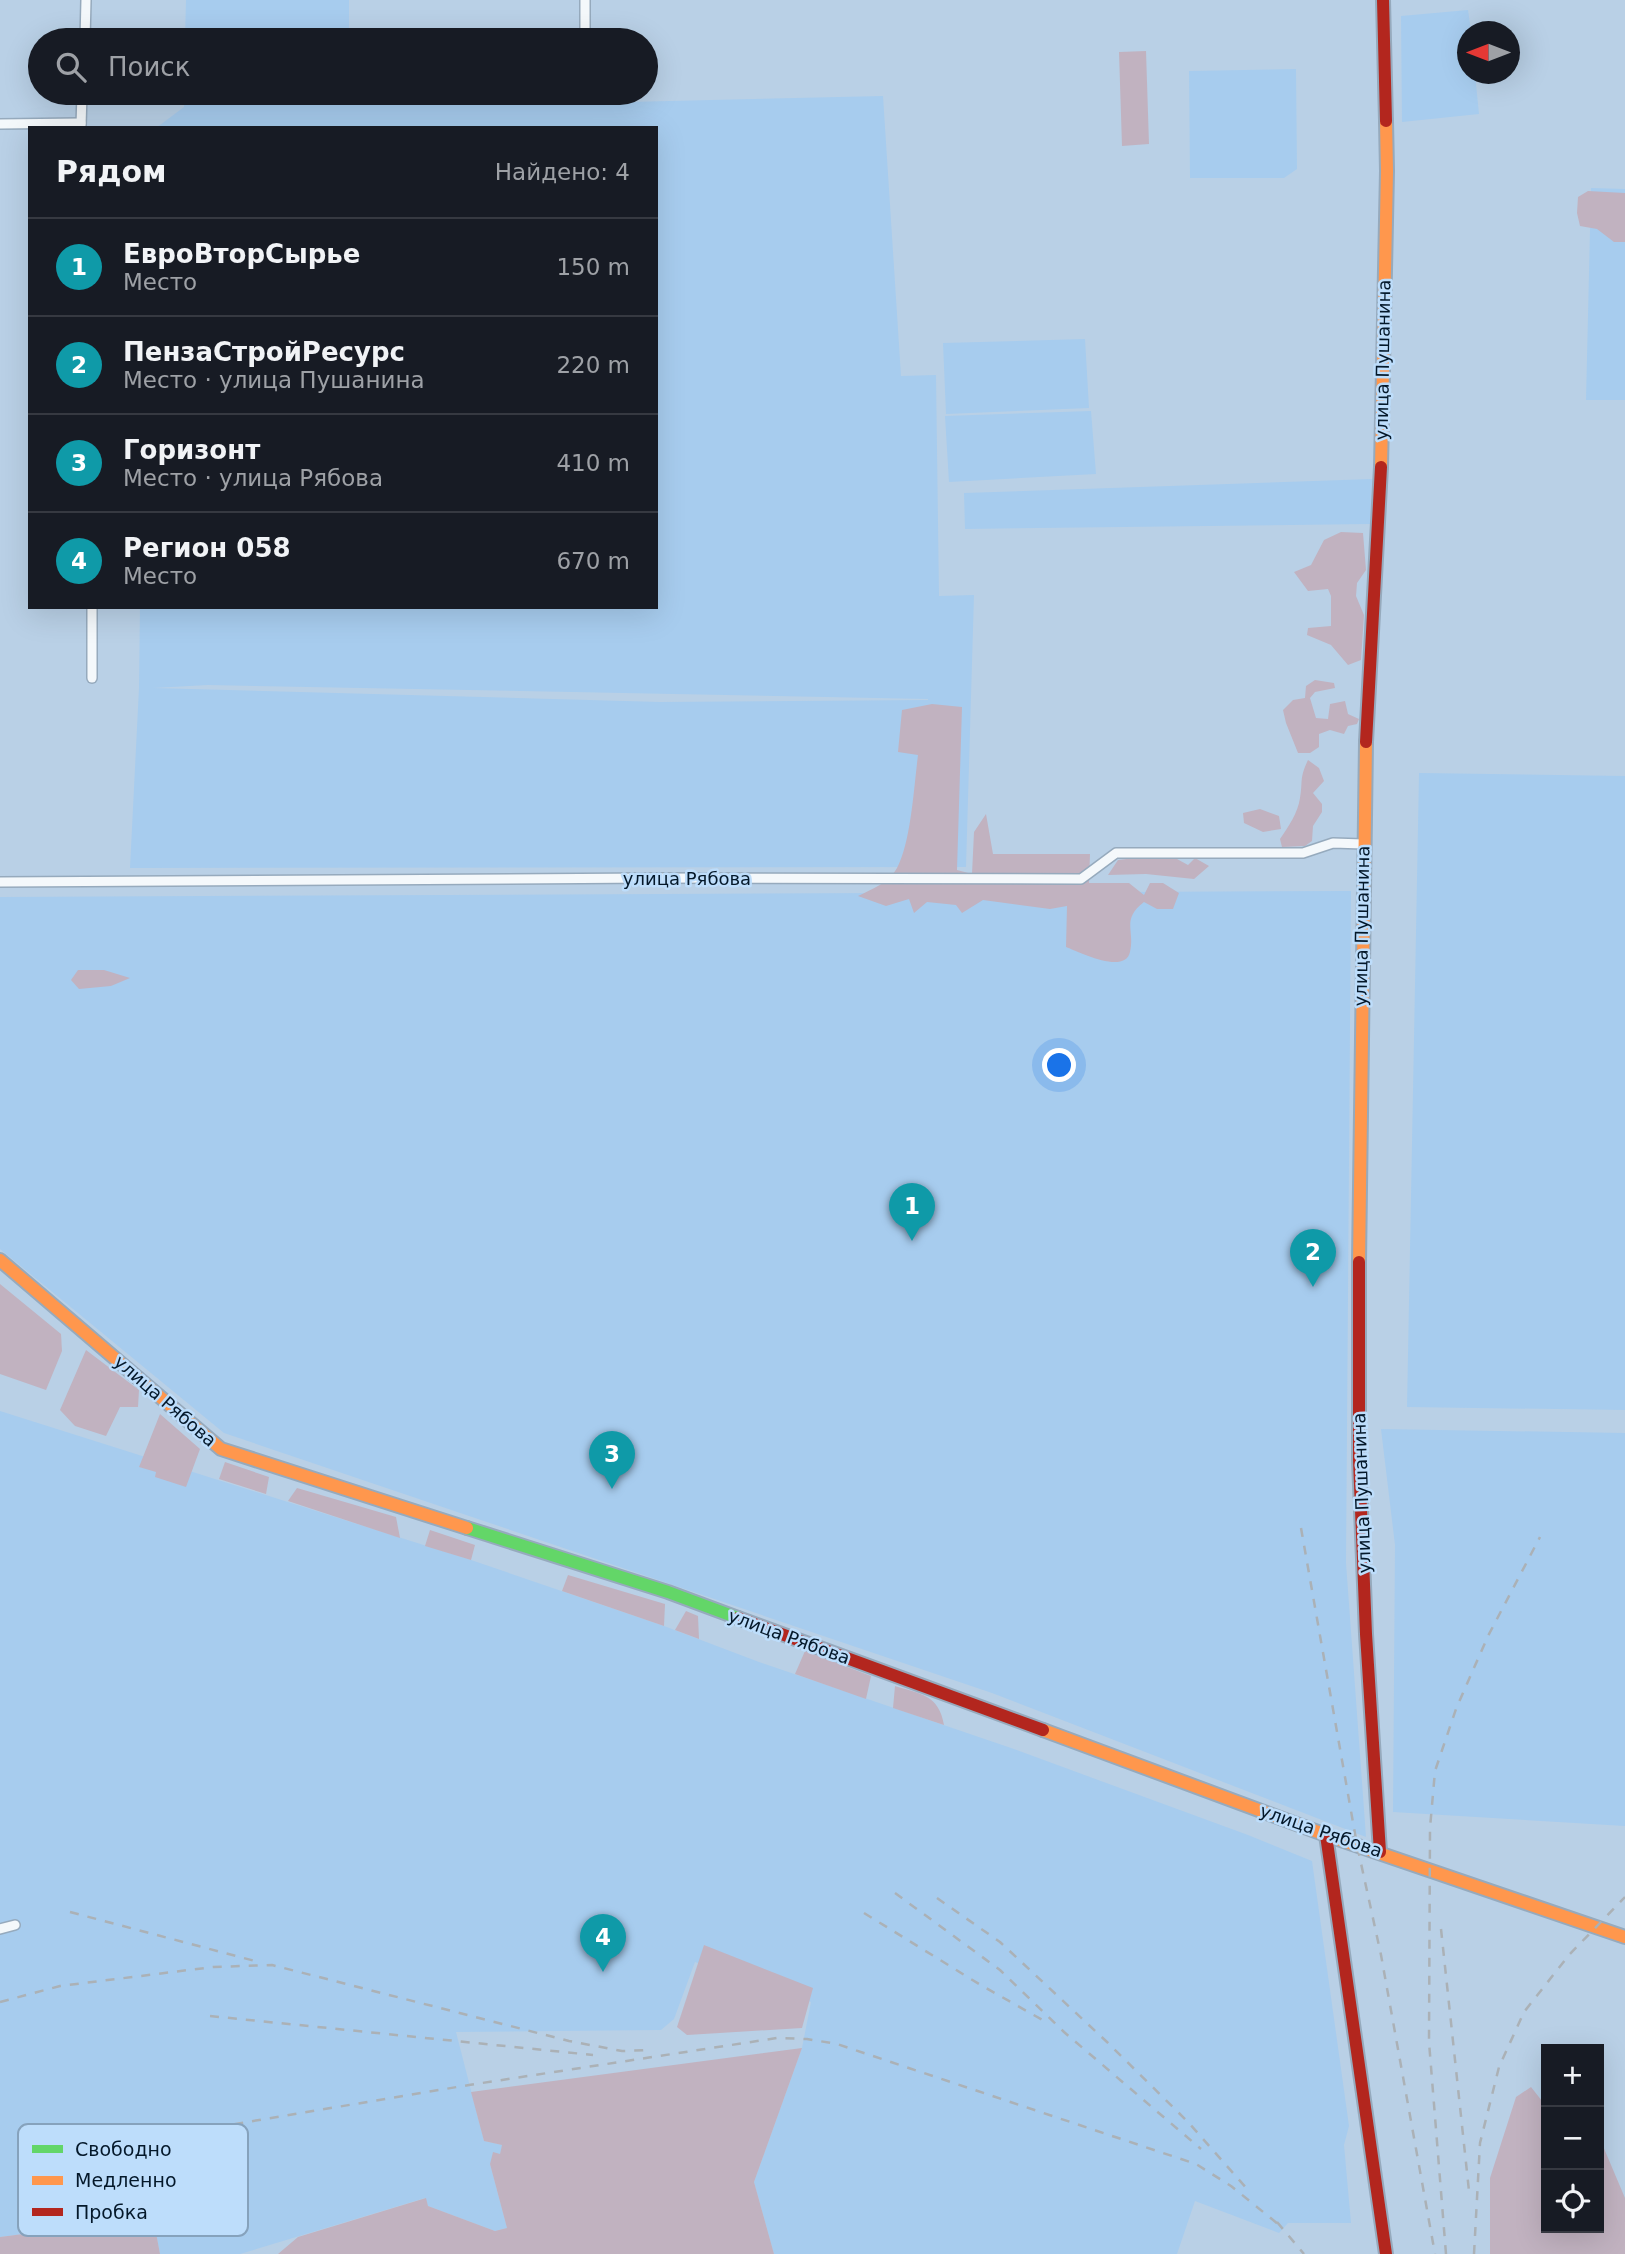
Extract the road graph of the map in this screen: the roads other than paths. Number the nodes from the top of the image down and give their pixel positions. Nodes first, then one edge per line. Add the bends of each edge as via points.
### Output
1 (86, 0) edge
2 (585, 0) edge
3 (1383, 0) edge
4 (85, 28) edge
5 (585, 28) edge
6 (82, 105) edge
7 (0, 124) edge
8 (81, 125) edge
9 (92, 609) edge
10 (92, 678) dead end
11 (1363, 844) junction
12 (0, 882) edge
13 (0, 1260) edge
14 (1326, 1835) junction
15 (1380, 1852) junction
16 (15, 1925) dead end
17 (0, 1930) edge
18 (1625, 1937) edge
19 (1386, 2254) edge

1 - 4 street
2 - 5 street
3 - 11 street, улица Пушанина via 1387,171 1381,473
6 - 8 street
7 - 8 street
9 - 10 street
11 - 12 street, улица Рябова via 1333,843 1303,853 1116,853 1081,879
11 - 15 street, улица Пушанина via 1359,1460
13 - 14 street, улица Рябова via 221,1449 668,1592
14 - 15 street, улица Рябова
14 - 19 street
15 - 18 street, улица Рябова
16 - 17 street

